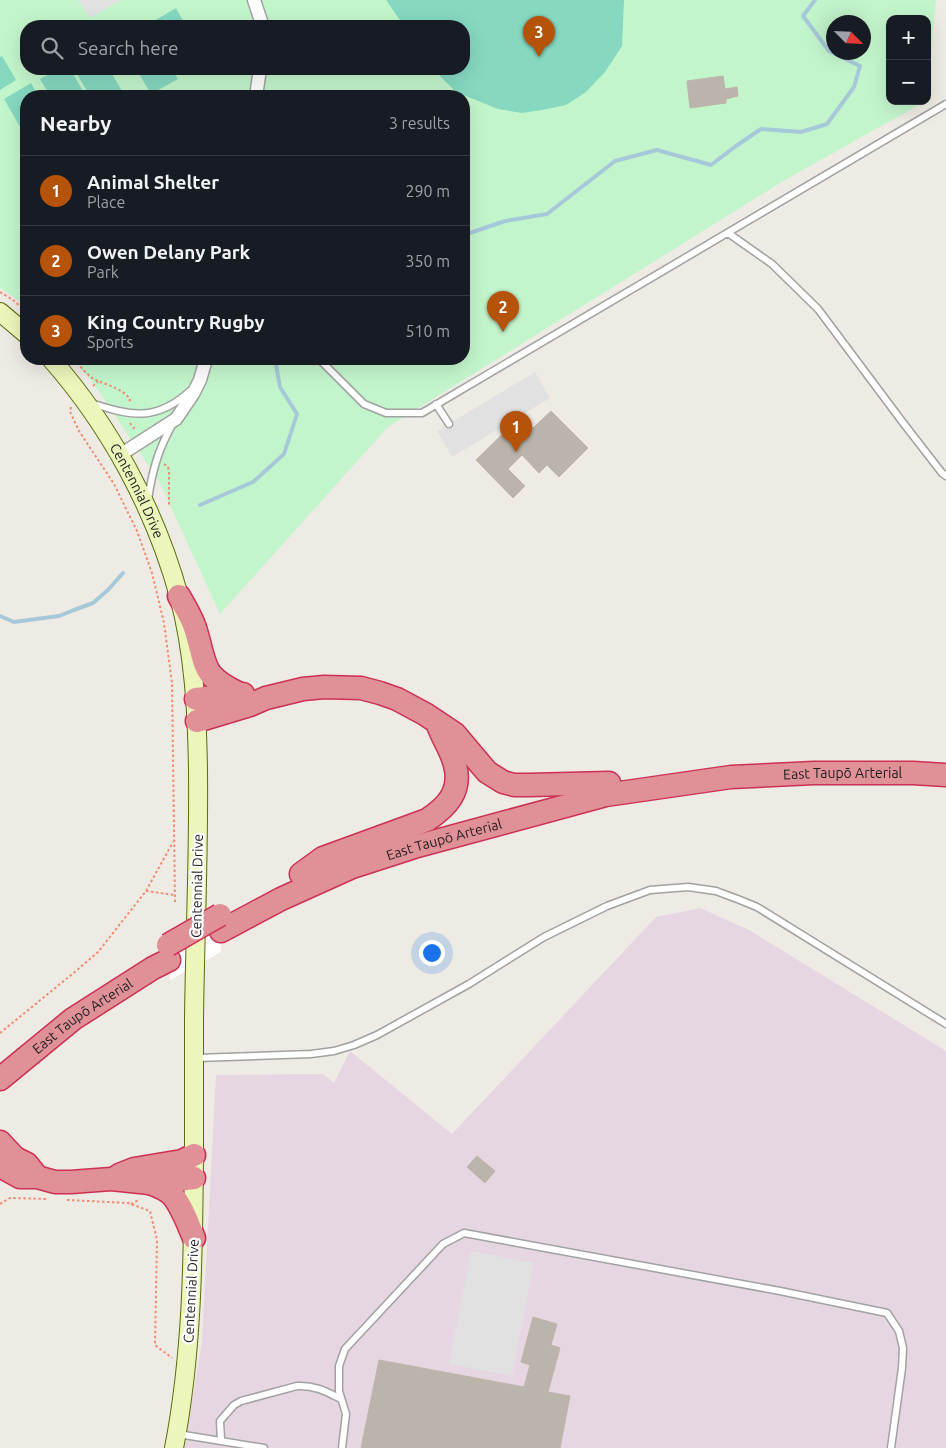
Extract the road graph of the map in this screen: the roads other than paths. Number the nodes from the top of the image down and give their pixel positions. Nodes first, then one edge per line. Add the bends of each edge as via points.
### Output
1 (254, 0) edge
2 (261, 20) edge
3 (259, 75) edge
4 (257, 90) edge
5 (946, 104) edge
6 (728, 233) junction
7 (0, 312) edge
8 (20, 329) edge
9 (55, 365) edge
10 (204, 365) edge
11 (325, 365) edge
12 (200, 380) junction
13 (84, 399) junction
14 (436, 404) junction
15 (176, 419) junction
16 (449, 424) dead end
17 (120, 455) junction
18 (946, 476) edge
19 (147, 507) junction
20 (179, 596) junction
21 (240, 694) junction
22 (266, 698) junction
23 (196, 710) junction
24 (437, 723) junction
25 (946, 768) edge
26 (946, 775) edge
27 (609, 783) junction
28 (301, 874) junction
29 (220, 923) junction
30 (163, 958) junction
31 (946, 1024) edge
32 (195, 1058) junction
33 (0, 1060) edge
34 (0, 1079) edge
35 (0, 1097) edge
36 (0, 1142) edge
37 (194, 1155) junction
38 (0, 1166) edge
39 (37, 1177) junction
40 (194, 1178) junction
41 (111, 1179) junction
42 (150, 1183) junction
43 (194, 1238) junction
44 (342, 1399) junction
45 (221, 1440) junction
46 (176, 1441) edge
47 (264, 1448) edge
48 (342, 1448) edge
49 (890, 1448) edge

1 - 2 street
3 - 4 street
5 - 6 lane
6 - 14 lane
6 - 18 lane via 772,264 818,309
7 - 8 main road
9 - 13 main road, Centennial Drive
10 - 12 street
11 - 14 lane via 364,404 386,413 422,412
12 - 13 lane via 177,402 155,412 128,414
12 - 15 street
13 - 17 main road, Centennial Drive
14 - 16 lane
15 - 17 street
15 - 19 lane via 155,462
17 - 19 main road, Centennial Drive
19 - 20 main road, Centennial Drive
20 - 21 highway via 196,628 208,672 225,687
20 - 23 main road, Centennial Drive via 191,658
21 - 22 highway via 251,693
21 - 23 highway
22 - 23 highway via 250,705
22 - 24 highway via 303,689 361,688 397,699
23 - 32 main road, Centennial Drive
24 - 27 highway via 455,734 487,772 502,782 514,785
24 - 28 highway via 457,775 448,803 440,812 427,820 323,858
25 - 27 highway, East Taupō Arterial via 882,763 793,764 707,770
26 - 29 highway, East Taupō Arterial via 814,773 731,777 606,796 352,866
27 - 28 highway, East Taupō Arterial via 436,827
28 - 29 highway, East Taupō Arterial via 277,885
29 - 30 highway, East Taupō Arterial
30 - 33 highway, East Taupō Arterial via 87,994
30 - 34 highway, East Taupō Arterial via 73,1019
30 - 35 highway via 72,1028 12,1081
31 - 32 lane via 756,907 716,891 688,887 650,890 606,906 544,937 461,988 354,1045 312,1054
32 - 37 main road, Centennial Drive
36 - 39 highway via 15,1158 27,1164
37 - 40 main road, Centennial Drive
37 - 41 highway via 182,1161 134,1169
38 - 39 highway via 20,1177
39 - 41 highway via 55,1182
40 - 42 highway
40 - 43 main road, Centennial Drive
41 - 42 highway
42 - 43 highway via 172,1195
43 - 46 main road, Centennial Drive via 186,1368
44 - 45 lane via 306,1385 240,1401 220,1421
44 - 48 lane via 346,1414
44 - 49 lane via 339,1366 345,1349 443,1244 464,1233 887,1313 899,1331 903,1348
45 - 46 lane
45 - 47 lane

